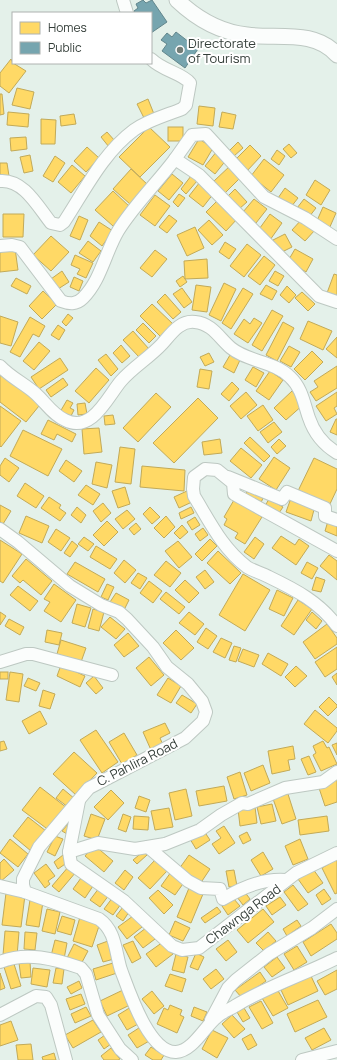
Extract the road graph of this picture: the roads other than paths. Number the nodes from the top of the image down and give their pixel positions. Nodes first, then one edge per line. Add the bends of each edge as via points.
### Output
1 (123, 0) edge
2 (177, 0) edge
3 (127, 12) edge
4 (337, 55) edge
5 (152, 60) edge
6 (175, 158) junction
7 (0, 181) edge
8 (337, 239) edge
9 (0, 246) edge
10 (337, 302) edge
11 (0, 366) edge
12 (337, 453) edge
13 (223, 475) junction
14 (337, 520) edge
15 (0, 530) edge
16 (337, 551) edge
17 (337, 626) edge
18 (0, 662) edge
19 (112, 675) dead end
20 (337, 772) edge
21 (79, 800) junction
22 (148, 847) junction
23 (69, 852) junction
24 (337, 853) edge
25 (286, 880) junction
26 (0, 886) edge
27 (26, 892) junction
28 (337, 909) edge
29 (337, 958) edge
30 (0, 962) edge
31 (0, 1015) edge
32 (207, 1026) junction
33 (189, 1046) junction
34 (337, 1051) edge
35 (66, 1060) edge
36 (132, 1060) edge
37 (181, 1060) edge
38 (302, 1060) edge

1 - 3 street
2 - 4 street via 203,21 217,28 246,35 307,38 321,42
5 - 7 street via 165,70 187,79 190,83 186,105 139,127 123,140 102,164 64,222 60,225 51,223 29,194 16,184
6 - 8 street via 192,135 206,134 264,197 305,218
6 - 9 street via 121,226 97,280 77,303 60,301 20,247
6 - 10 street via 199,175 319,296
11 - 12 street via 65,420 76,424 88,420 107,403 121,381 152,354 178,326 187,322 204,324 216,331 231,348 290,376 297,386 315,432
13 - 14 street via 282,499 287,492 325,508 326,516
13 - 16 street via 233,483 234,494
13 - 17 street via 217,470 205,469 199,472 193,482 194,496 218,537 248,568 312,600
15 - 21 street, C. Pahlira Road via 70,586 119,612 153,646 167,667 188,684 205,707 206,717 185,738 94,784
18 - 19 street via 33,654
20 - 22 street via 317,783 285,788 248,804 242,803 194,833 165,844
21 - 23 street
21 - 27 street, C. Pahlira Road via 39,847 23,879
22 - 23 street via 135,849 98,843
22 - 25 street via 188,881 201,888 220,889 223,899 241,888 276,879
23 - 25 street, Chawnga Road via 74,868 117,895 168,943 182,950 199,948
24 - 25 street, Chawnga Road
26 - 27 street
27 - 33 street via 104,922 113,937 121,968 137,1007 154,1040 162,1048 170,1051 182,1051
28 - 32 street via 312,928 265,956 231,984
29 - 32 street via 246,999 217,1016
30 - 36 street via 28,956 81,968 86,974 98,1015 120,1049
31 - 35 street via 36,996 46,997 51,1005
32 - 33 street
33 - 37 street
34 - 38 street

